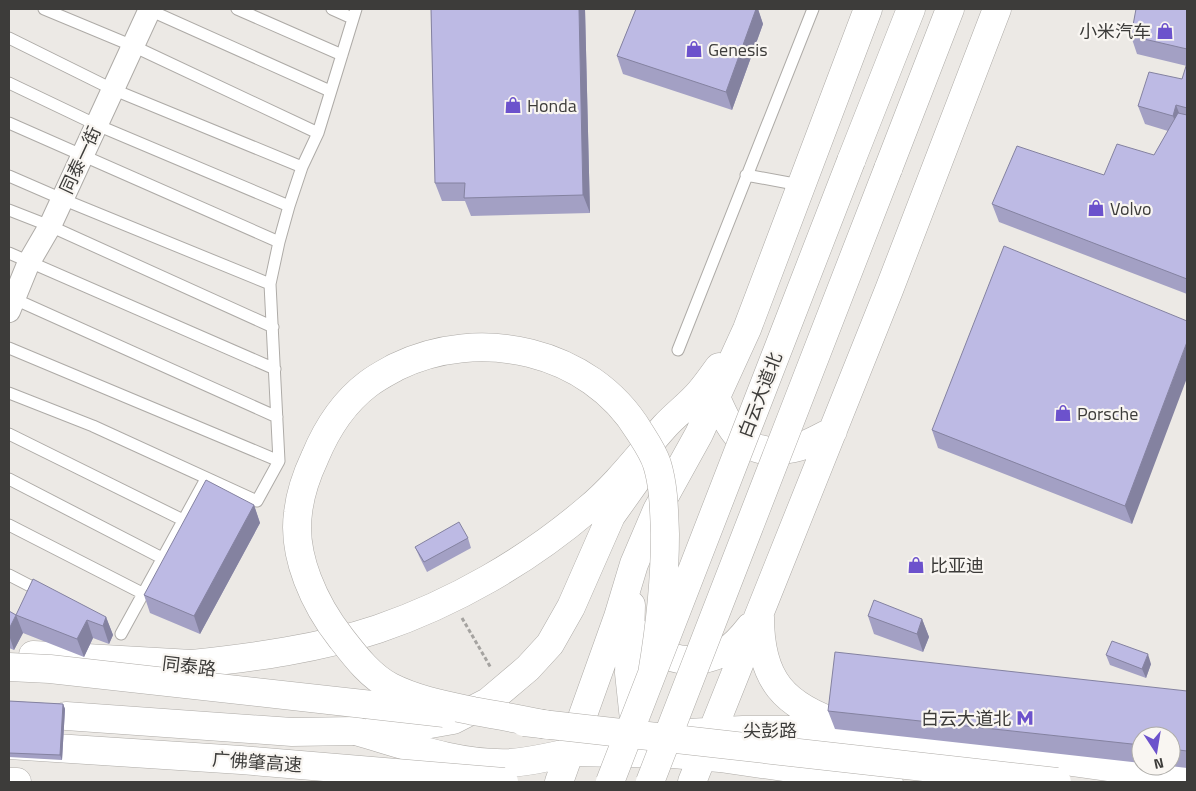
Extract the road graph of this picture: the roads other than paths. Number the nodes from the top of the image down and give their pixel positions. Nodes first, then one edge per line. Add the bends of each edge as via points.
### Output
1 (44, 9) edge
2 (149, 9) edge
3 (237, 9) edge
4 (332, 9) edge
5 (813, 9) edge
6 (868, 9) edge
7 (911, 9) edge
8 (950, 9) edge
9 (997, 9) edge
10 (354, 13) edge
11 (9, 38) edge
12 (133, 46) junction
13 (342, 55) junction
14 (9, 83) edge
15 (112, 89) junction
16 (330, 91) junction
17 (9, 123) edge
18 (97, 125) junction
19 (318, 133) junction
20 (83, 156) junction
21 (302, 167) junction
22 (746, 175) junction
23 (9, 176) edge
24 (800, 185) junction
25 (62, 199) junction
26 (289, 206) junction
27 (9, 210) edge
28 (50, 226) junction
29 (279, 242) junction
30 (9, 253) edge
31 (29, 262) junction
32 (270, 284) junction
33 (11, 302) edge
34 (273, 327) junction
35 (9, 348) edge
36 (678, 350) dead end
37 (275, 369) junction
38 (9, 393) edge
39 (708, 394) junction
40 (277, 417) junction
41 (833, 431) junction
42 (9, 434) edge
43 (279, 461) junction
44 (9, 479) edge
45 (206, 479) junction
46 (183, 520) junction
47 (9, 525) edge
48 (162, 558) junction
49 (634, 564) junction
50 (9, 576) edge
51 (42, 592) edge
52 (142, 593) junction
53 (760, 611) junction
54 (121, 634) dead end
55 (9, 654) edge
56 (192, 664) junction
57 (9, 667) edge
58 (652, 674) junction
59 (66, 716) dead end
60 (548, 725) junction
61 (356, 731) junction
62 (865, 733) junction
63 (9, 745) edge
64 (570, 752) junction
65 (1187, 778) edge
66 (9, 782) edge
67 (17, 782) edge
68 (356, 782) edge
69 (488, 782) edge
70 (504, 782) edge
71 (559, 782) edge
72 (610, 782) edge
73 (649, 782) edge
74 (692, 782) edge
75 (889, 782) edge
76 (1057, 782) edge

1 - 12 lane
2 - 12 street, 同泰一街
2 - 16 lane
3 - 13 lane
4 - 10 lane
5 - 22 lane
6 - 24 main road
7 - 58 main road, 白云大道北, bridge
8 - 73 main road, 白云大道北, bridge
9 - 41 main road
10 - 13 lane
11 - 15 lane
12 - 15 street, 同泰一街
12 - 19 lane
13 - 16 lane
14 - 18 lane
15 - 18 street, 同泰一街
15 - 21 lane
16 - 19 lane
17 - 20 lane
18 - 20 street, 同泰一街
18 - 26 lane
19 - 21 lane
20 - 25 street, 同泰一街
20 - 29 lane
21 - 26 lane
22 - 24 lane
22 - 36 lane
23 - 25 lane
24 - 39 main road via 747,329
25 - 28 street, 同泰一街
25 - 32 lane
26 - 29 lane
27 - 28 lane
28 - 31 street, 同泰一街
28 - 34 lane
29 - 32 lane
30 - 31 lane
31 - 33 street, 同泰一街
31 - 37 lane
32 - 34 lane
33 - 40 lane
34 - 37 lane
35 - 43 lane
37 - 40 lane
38 - 45 lane via 93,426
39 - 41 main road via 747,445 765,451 801,447
39 - 49 main road via 699,434 657,510
39 - 56 main road via 665,425 643,453 589,508 543,545 490,578 426,610 378,629 289,651
39 - 61 main road via 611,516 572,607 550,644 528,668 488,702 453,720
40 - 43 lane
41 - 53 main road
42 - 46 lane
43 - 45 lane via 257,501
44 - 48 lane
45 - 46 lane
46 - 48 lane
47 - 52 lane
48 - 52 lane
49 - 53 main road via 635,604 644,636 660,653 672,658 699,660 724,652 739,640
49 - 64 main road
49 - 73 main road via 629,643 630,692 638,750
50 - 51 lane
52 - 54 lane
53 - 62 main road via 764,659 784,694 817,716
53 - 74 main road
55 - 56 main road, 同泰路
56 - 61 main road, 同泰路 via 262,681 296,696
57 - 60 main road, bridge
58 - 60 main road, bridge via 662,604 664,503 652,451 633,420 590,379 569,366 534,354 499,348 462,349 432,353 401,365 370,382 344,407 316,453 297,514 298,540 308,580 338,634 368,671 391,687 430,702
58 - 72 main road, 白云大道北, bridge
59 - 61 main road via 292,732
60 - 76 main road, bridge
61 - 64 main road, 尖彭路 via 457,759 492,763 526,761
61 - 68 main road
61 - 69 main road
62 - 64 main road, 尖彭路 via 744,730 665,734
62 - 65 main road, 尖彭路
63 - 70 main road, 广佛肇高速, bridge
64 - 71 main road
64 - 75 main road via 720,758
66 - 67 main road

